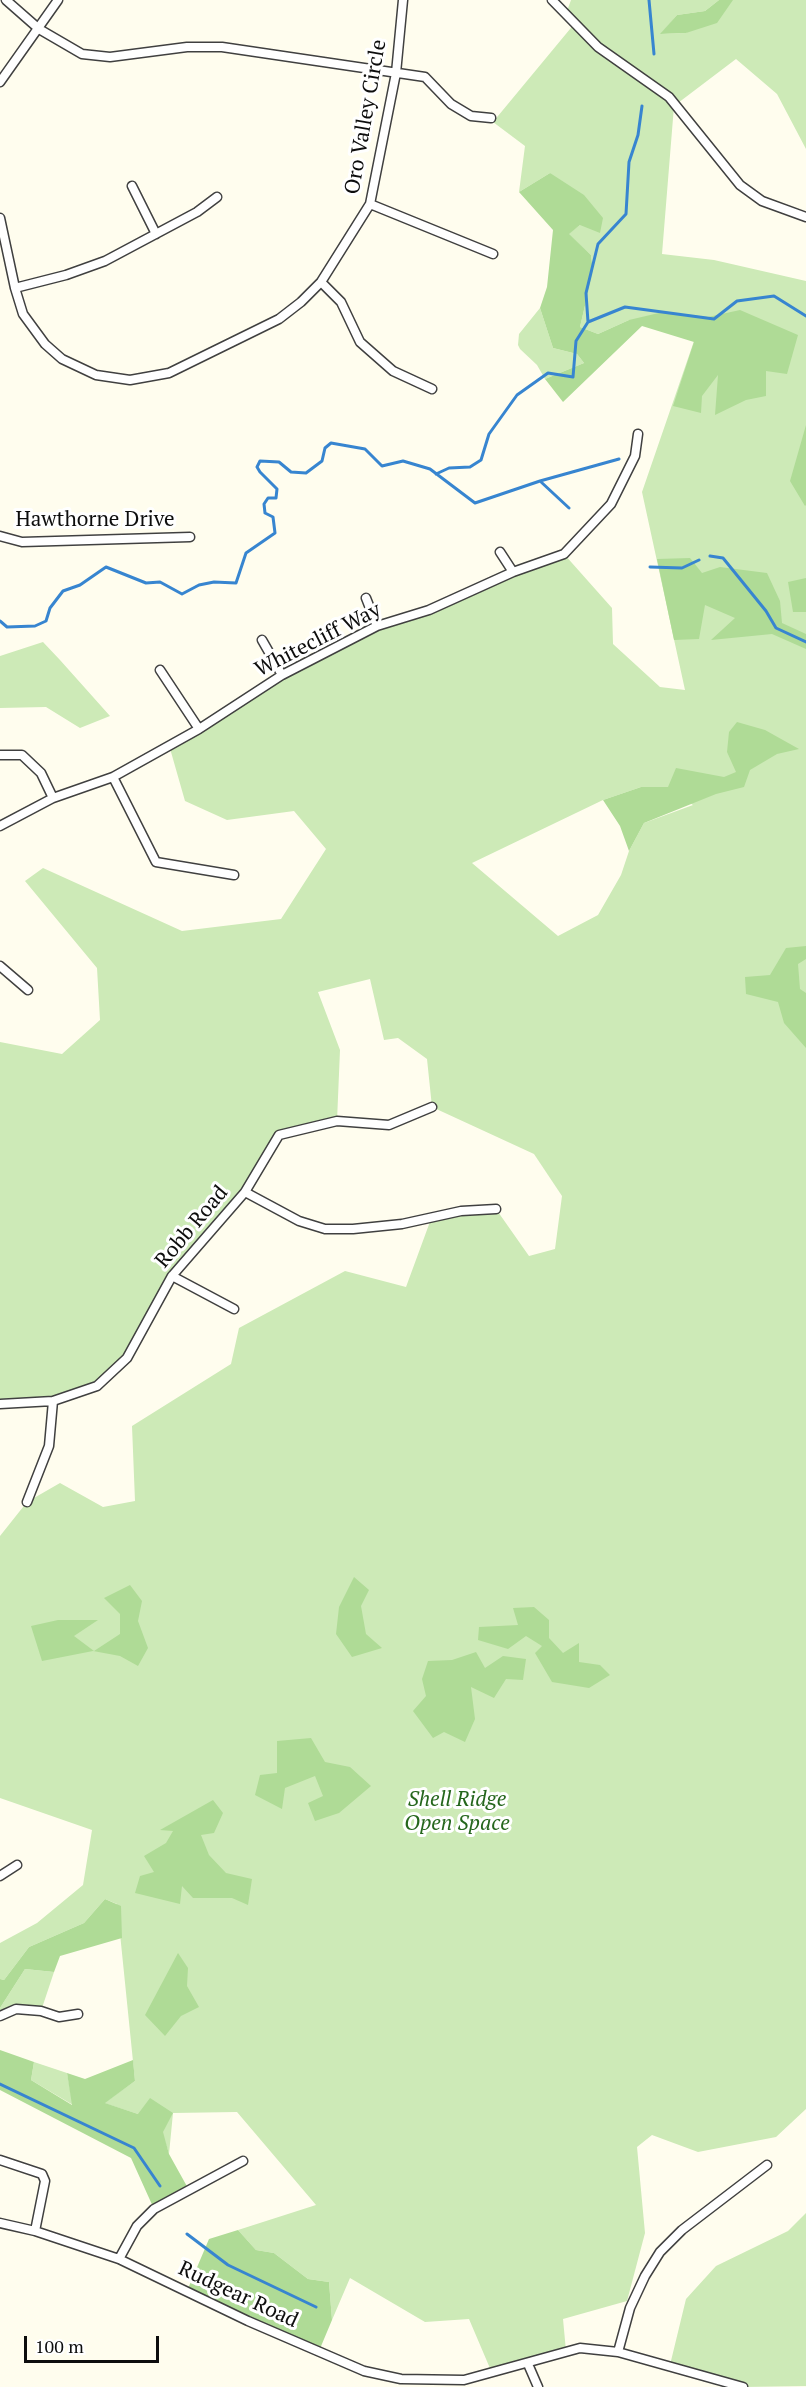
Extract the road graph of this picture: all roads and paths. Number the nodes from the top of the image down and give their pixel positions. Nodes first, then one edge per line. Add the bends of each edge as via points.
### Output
1 (6, 0) edge
2 (58, 0) edge
3 (403, 0) edge
4 (552, 0) edge
5 (39, 28) junction
6 (396, 74) junction
7 (0, 82) edge
8 (491, 118) dead end
9 (132, 186) dead end
10 (217, 196) dead end
11 (370, 204) junction
12 (806, 217) edge
13 (0, 218) edge
14 (156, 234) junction
15 (493, 254) dead end
16 (321, 282) junction
17 (15, 288) junction
18 (432, 389) dead end
19 (638, 434) dead end
20 (0, 536) edge
21 (190, 537) dead end
22 (500, 552) dead end
23 (513, 572) junction
24 (366, 598) dead end
25 (377, 626) junction
26 (262, 640) dead end
27 (160, 669) dead end
28 (282, 675) junction
29 (199, 729) junction
30 (0, 755) edge
31 (113, 777) junction
32 (53, 798) junction
33 (0, 826) edge
34 (234, 875) dead end
35 (0, 966) edge
36 (28, 990) dead end
37 (432, 1107) dead end
38 (245, 1192) junction
39 (496, 1209) dead end
40 (172, 1276) junction
41 (234, 1309) dead end
42 (53, 1401) junction
43 (0, 1404) edge
44 (27, 1502) dead end
45 (16, 1865) dead end
46 (0, 1876) edge
47 (78, 2014) dead end
48 (0, 2016) edge
49 (0, 2160) edge
50 (243, 2161) dead end
51 (767, 2165) dead end
52 (0, 2223) edge
53 (35, 2231) junction
54 (119, 2259) junction
55 (618, 2352) junction
56 (528, 2364) junction
57 (464, 2383) edge
58 (538, 2387) edge
59 (743, 2387) edge

1 - 5 street
2 - 5 street
3 - 6 street, Oro Valley Circle
4 - 12 street via 598,47 669,97 740,185 762,201
5 - 6 street via 82,54 110,57 187,47 222,47
5 - 7 street
6 - 8 street via 425,77 451,104 471,116
6 - 11 street, Oro Valley Circle
9 - 14 street
10 - 14 street via 197,212
11 - 15 street
11 - 16 street, Oro Valley Circle
13 - 17 street, Oro Valley Circle
14 - 17 street via 105,261
16 - 17 street, Oro Valley Circle via 279,319 169,374 130,380 96,375 62,359 23,315
16 - 18 street via 341,302 360,342 393,371
19 - 23 street, Whitecliff Way via 635,456 611,504 564,554
20 - 21 street, Hawthorne Drive via 22,542
22 - 23 street
23 - 25 street, Whitecliff Way via 429,610
24 - 25 street
25 - 28 street, Whitecliff Way
26 - 28 street
27 - 29 street
28 - 29 street, Whitecliff Way
29 - 31 street, Whitecliff Way
30 - 32 street via 22,755 41,773
31 - 32 street, Whitecliff Way
31 - 34 street via 156,862
32 - 33 street, Whitecliff Way
35 - 36 street
37 - 38 street, Robb Road via 389,1125 337,1121 279,1135
38 - 39 street via 299,1221 325,1229 392,1225 461,1211
38 - 40 street, Robb Road
40 - 41 street
40 - 42 street, Robb Road via 127,1358 97,1386
42 - 43 street, Robb Road
42 - 44 street via 49,1446
45 - 46 street
47 - 48 street via 59,2017 16,2009
49 - 53 street via 42,2174 45,2181
50 - 54 street via 154,2209 137,2226
51 - 55 street via 682,2230 660,2252 630,2308
52 - 53 street, Rudgear Road
53 - 54 street, Rudgear Road
54 - 57 street, Rudgear Road via 364,2371 401,2379
55 - 56 street, Rudgear Road via 580,2348
55 - 59 street, Rudgear Road
56 - 57 street, Rudgear Road
56 - 58 street

